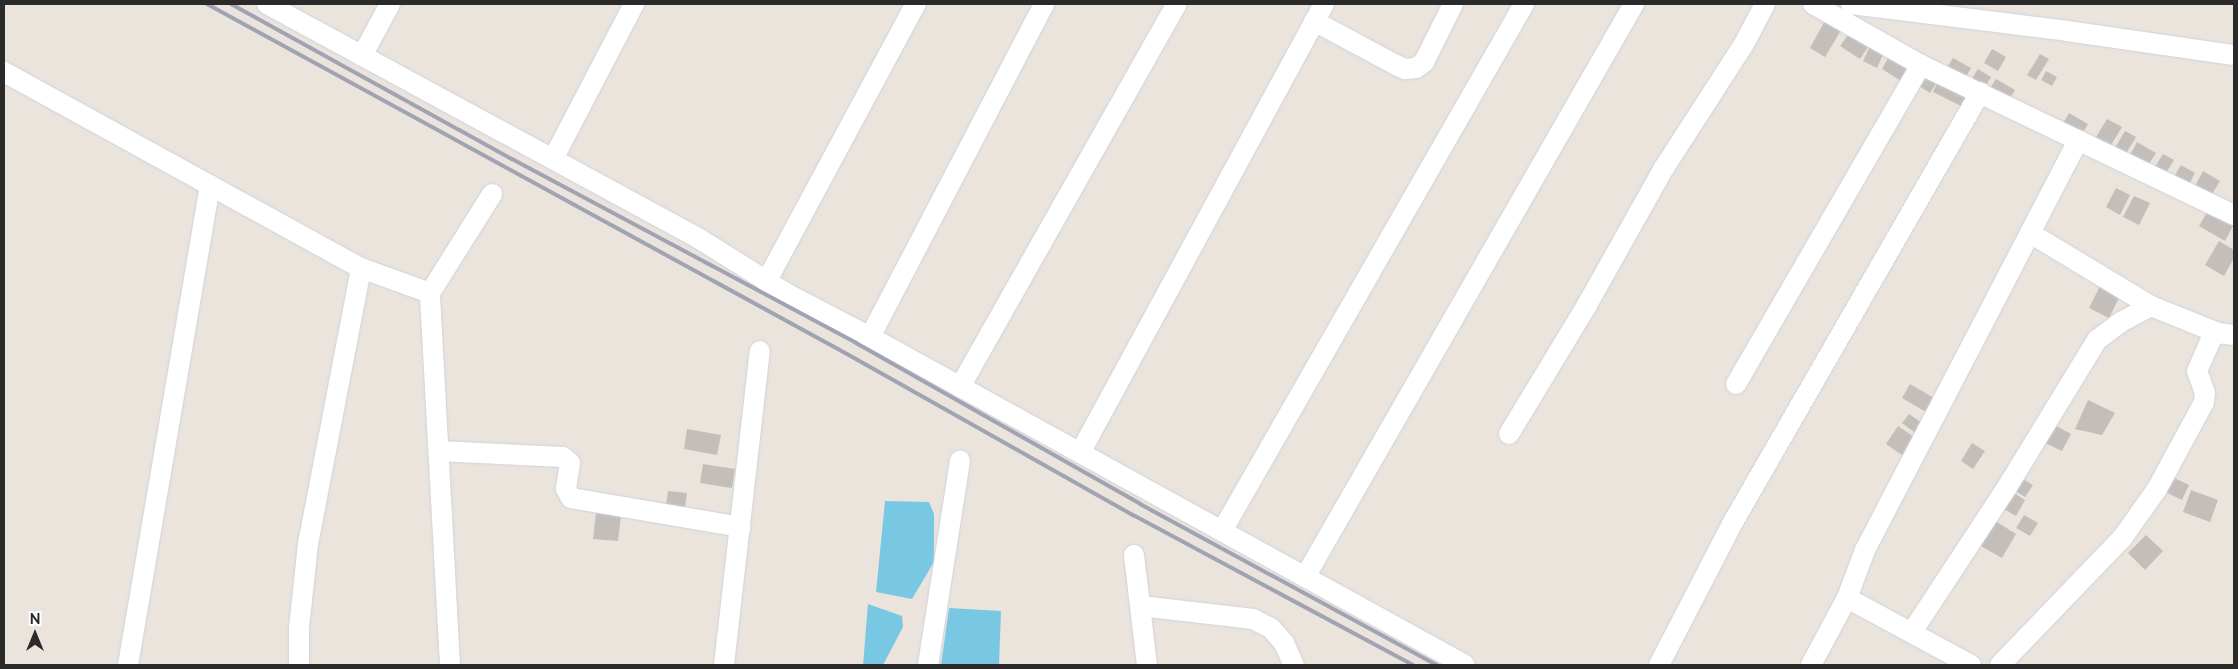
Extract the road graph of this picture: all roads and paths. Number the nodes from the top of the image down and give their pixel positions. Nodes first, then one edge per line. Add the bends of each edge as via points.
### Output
1 (268, 4) edge
2 (390, 4) edge
3 (634, 4) edge
4 (916, 4) edge
5 (1044, 4) edge
6 (1177, 4) edge
7 (1324, 4) edge
8 (1453, 4) edge
9 (1524, 4) edge
10 (1634, 4) edge
11 (1765, 4) edge
12 (1813, 4) edge
13 (1851, 4) edge
14 (1314, 21) junction
15 (2234, 55) edge
16 (362, 56) junction
17 (1921, 66) junction
18 (4, 72) edge
19 (1980, 92) junction
20 (2078, 140) junction
21 (553, 159) junction
22 (210, 185) junction
23 (492, 194) dead end
24 (2234, 215) edge
25 (2030, 233) junction
26 (361, 268) junction
27 (766, 282) junction
28 (430, 293) junction
29 (2151, 306) junction
30 (2226, 334) edge
31 (870, 337) junction
32 (760, 351) dead end
33 (1736, 384) dead end
34 (960, 386) junction
35 (1509, 434) dead end
36 (439, 451) junction
37 (1080, 453) junction
38 (960, 460) dead end
39 (741, 526) junction
40 (1222, 531) junction
41 (1134, 555) dead end
42 (1305, 577) junction
43 (1847, 598) junction
44 (1141, 606) junction
45 (1912, 632) junction
46 (128, 665) edge
47 (299, 665) edge
48 (450, 665) edge
49 (724, 665) edge
50 (928, 665) edge
51 (1147, 665) edge
52 (1294, 665) edge
53 (1465, 665) edge
54 (1659, 665) edge
55 (1811, 665) edge
56 (1971, 665) edge
57 (2000, 665) edge

1 - 16 street
2 - 16 street
3 - 21 street
4 - 27 street
5 - 31 street
6 - 34 street
7 - 14 street
8 - 14 street via 1424,62 1416,68 1405,69 1396,65
9 - 40 street
10 - 42 street
11 - 35 street via 1744,44 1664,168
12 - 17 street
13 - 15 street
14 - 37 street
16 - 21 street
17 - 19 street
17 - 33 street
18 - 22 street
19 - 20 street
19 - 54 street via 1732,524
20 - 24 street
20 - 25 street
21 - 27 street via 698,238
22 - 26 street
22 - 46 street
23 - 28 street
25 - 29 street
25 - 43 street via 1865,550
26 - 28 street
26 - 47 street via 308,544 299,628
27 - 31 street
28 - 36 street
29 - 30 street
29 - 45 street via 2121,322 2098,340
30 - 57 street via 2212,338 2197,371 2205,393 2204,402 2157,489 2123,537
31 - 34 street
32 - 39 street
34 - 37 street
36 - 39 street via 563,457 570,463 566,489 571,498
36 - 48 street
37 - 40 street
38 - 50 street
39 - 49 street
40 - 42 street
41 - 44 street
42 - 53 street
43 - 45 street
43 - 55 street
44 - 51 street
44 - 52 street via 1253,619 1271,628 1284,644
45 - 56 street

